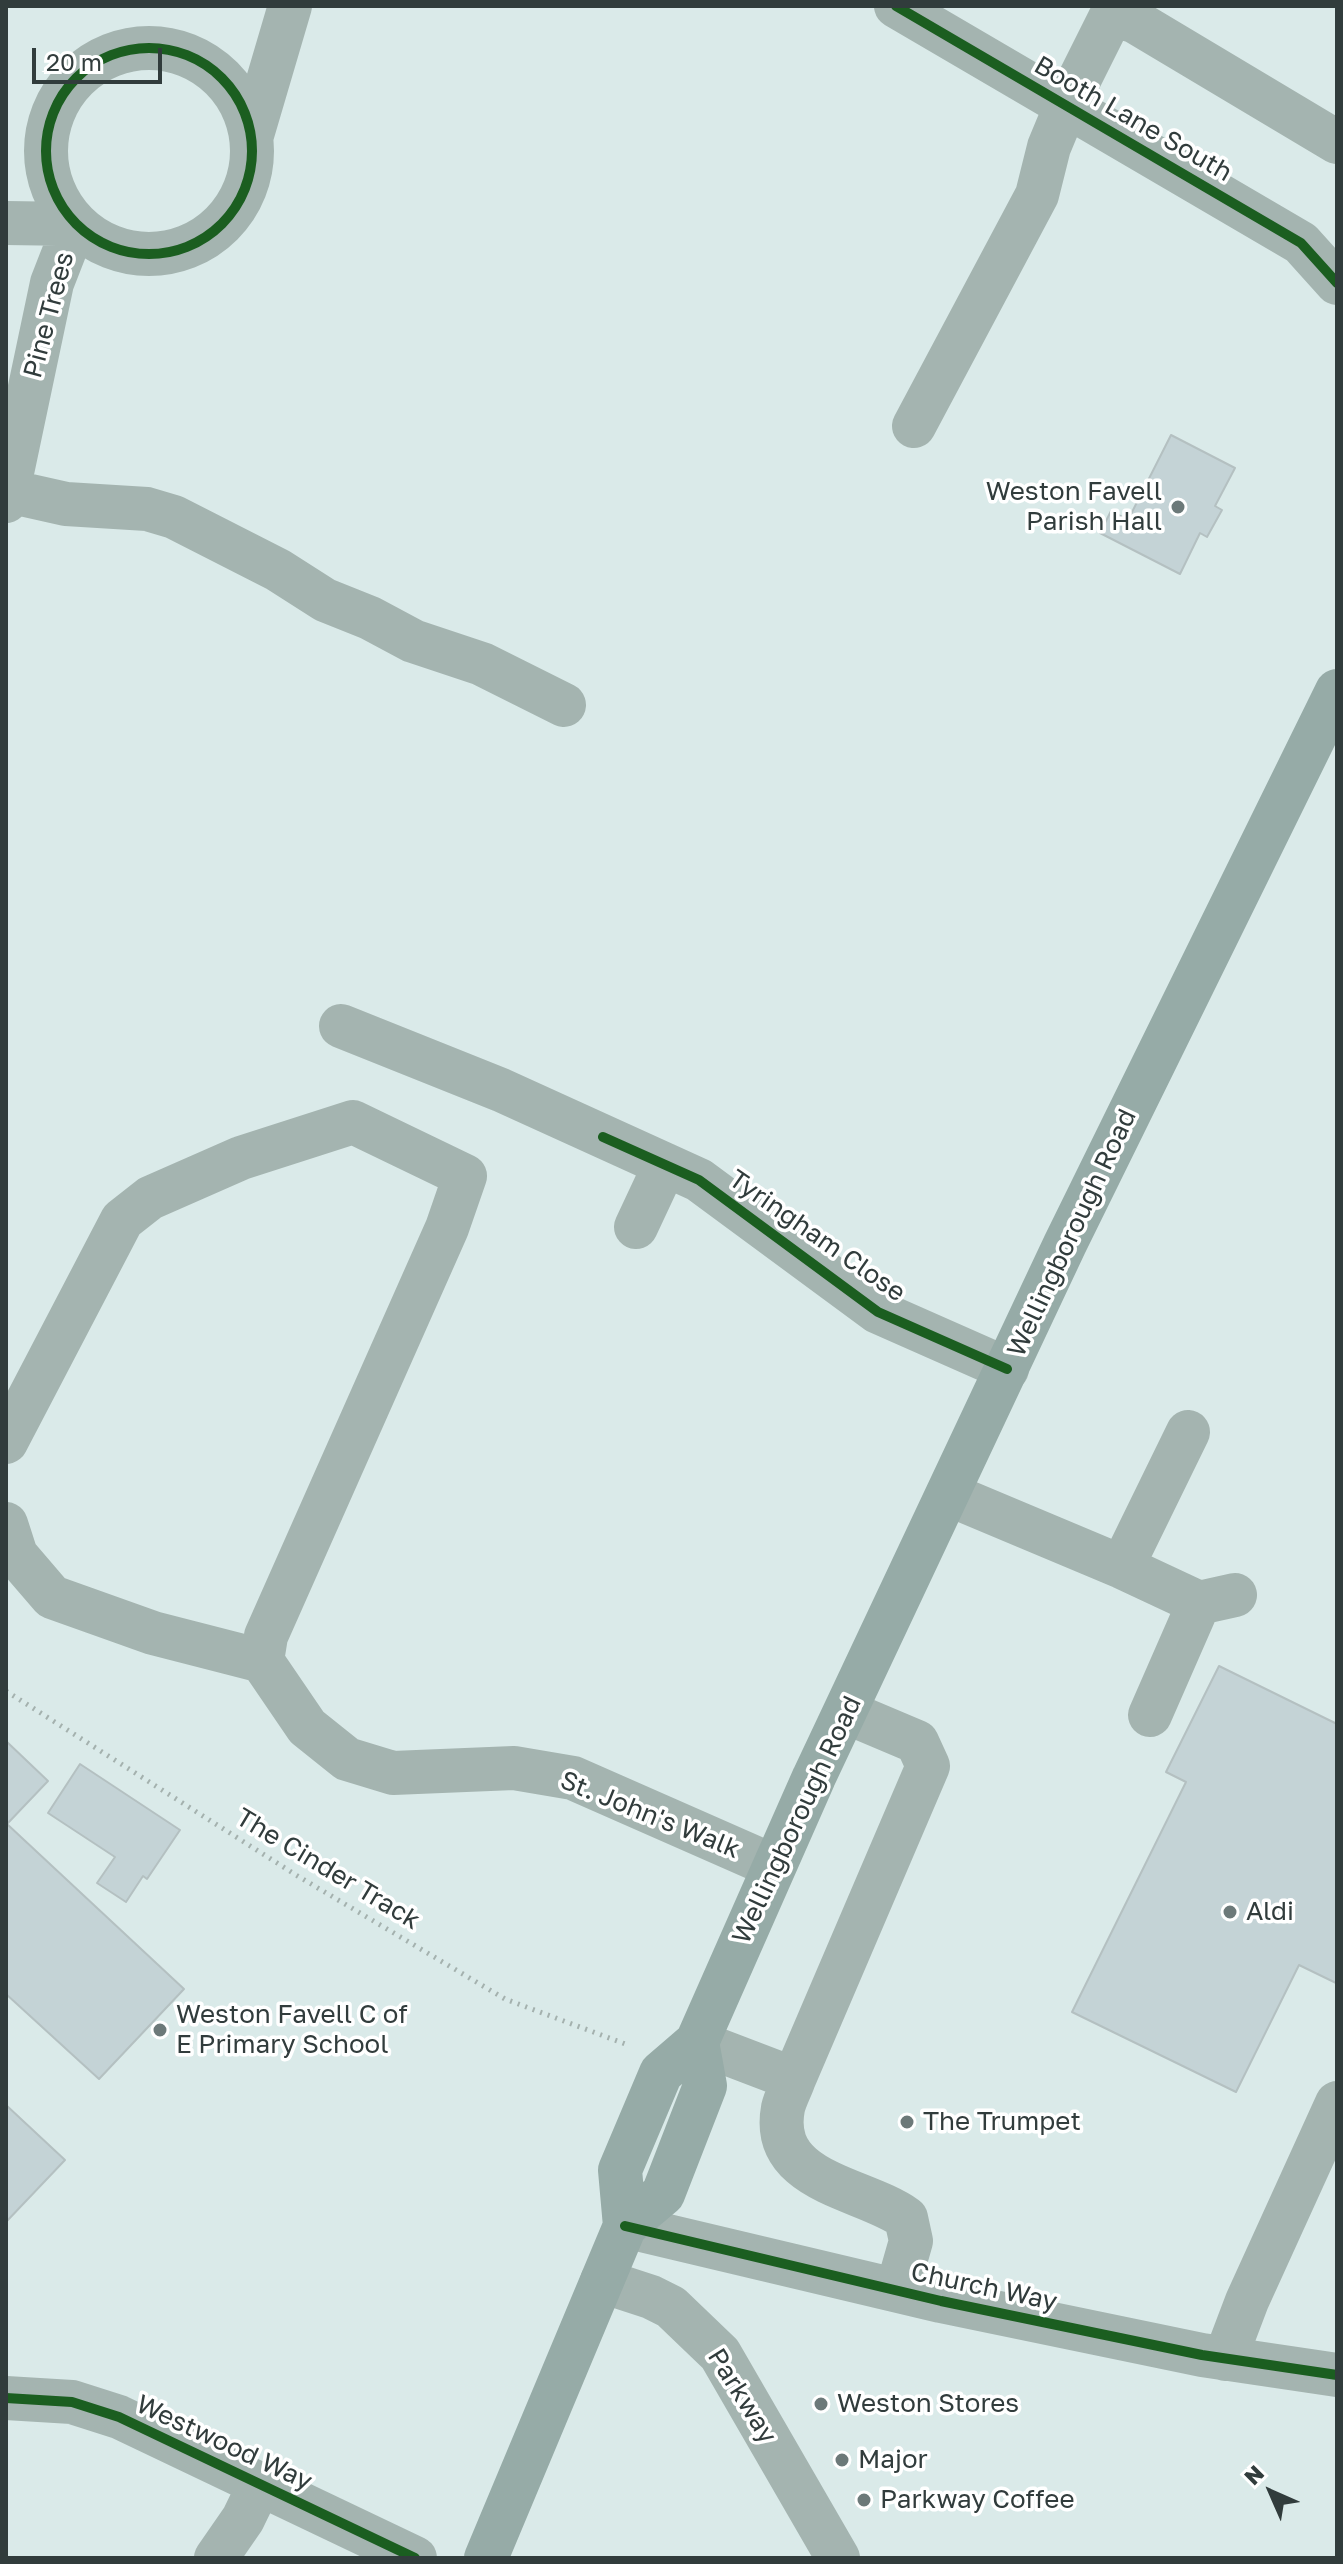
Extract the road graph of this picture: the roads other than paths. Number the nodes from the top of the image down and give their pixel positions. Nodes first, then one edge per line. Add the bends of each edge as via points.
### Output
1 (290, 6) edge
2 (896, 6) edge
3 (1114, 10) edge
4 (1066, 106) junction
5 (252, 135) junction
6 (1337, 142) edge
7 (6, 223) edge
8 (75, 224) junction
9 (1319, 245) edge
10 (1337, 283) edge
11 (914, 426) dead end
12 (7, 496) edge
13 (1337, 691) edge
14 (564, 705) dead end
15 (341, 1026) dead end
16 (665, 1165) junction
17 (636, 1227) dead end
18 (1007, 1369) junction
19 (1188, 1432) dead end
20 (6, 1442) edge
21 (948, 1494) junction
22 (6, 1524) edge
23 (1122, 1567) junction
24 (264, 1649) junction
25 (846, 1712) junction
26 (1150, 1715) dead end
27 (773, 1866) junction
28 (697, 2042) junction
29 (794, 2079) junction
30 (1337, 2103) edge
31 (625, 2226) junction
32 (602, 2281) junction
33 (897, 2290) junction
34 (1225, 2359) junction
35 (1337, 2375) edge
36 (6, 2398) edge
37 (260, 2484) junction
38 (216, 2558) edge
39 (415, 2558) edge
40 (486, 2558) edge
41 (838, 2558) edge

1 - 5 street
2 - 4 street, Booth Lane South
3 - 4 street
3 - 6 street
4 - 9 street, Booth Lane South
4 - 11 street via 1037,195
5 - 8 street via 252,157 239,201 217,229 195,243 161,254 121,250
5 - 8 street via 232,89 212,69 181,52 154,47 118,52 85,69 61,96 48,127 46,163 52,187
7 - 8 street
8 - 12 street, Pine Trees via 52,283
9 - 10 street, Booth Lane South
12 - 14 street via 147,509 174,517 325,600 413,641 482,664
13 - 18 main road, Wellingborough Road
15 - 16 street, Tyringham Close via 501,1090
16 - 17 street
16 - 18 street, Tyringham Close via 699,1180 878,1312
18 - 21 main road, Wellingborough Road
19 - 23 street
20 - 24 street via 122,1220 150,1198 241,1158 353,1122 465,1176
21 - 23 street
21 - 25 main road, Wellingborough Road
22 - 24 street via 16,1555 52,1597 153,1633
23 - 26 street via 1217,1599
24 - 27 street, St. John's Walk via 307,1727 347,1759 393,1773 514,1768 573,1778
25 - 27 main road, Wellingborough Road
25 - 29 street via 917,1742 928,1766
27 - 28 main road, Wellingborough Road
28 - 29 street
28 - 31 main road via 705,2086 663,2194
29 - 33 street via 782,2131 794,2158 814,2177 889,2205 906,2218 911,2241
30 - 34 street
31 - 32 main road
31 - 33 street, Church Way
32 - 40 main road
32 - 41 street, Parkway via 671,2307 720,2354
33 - 34 street, Church Way
34 - 35 street, Church Way
36 - 37 street, Westwood Way via 72,2402 119,2417
37 - 38 street
37 - 39 street, Westwood Way

